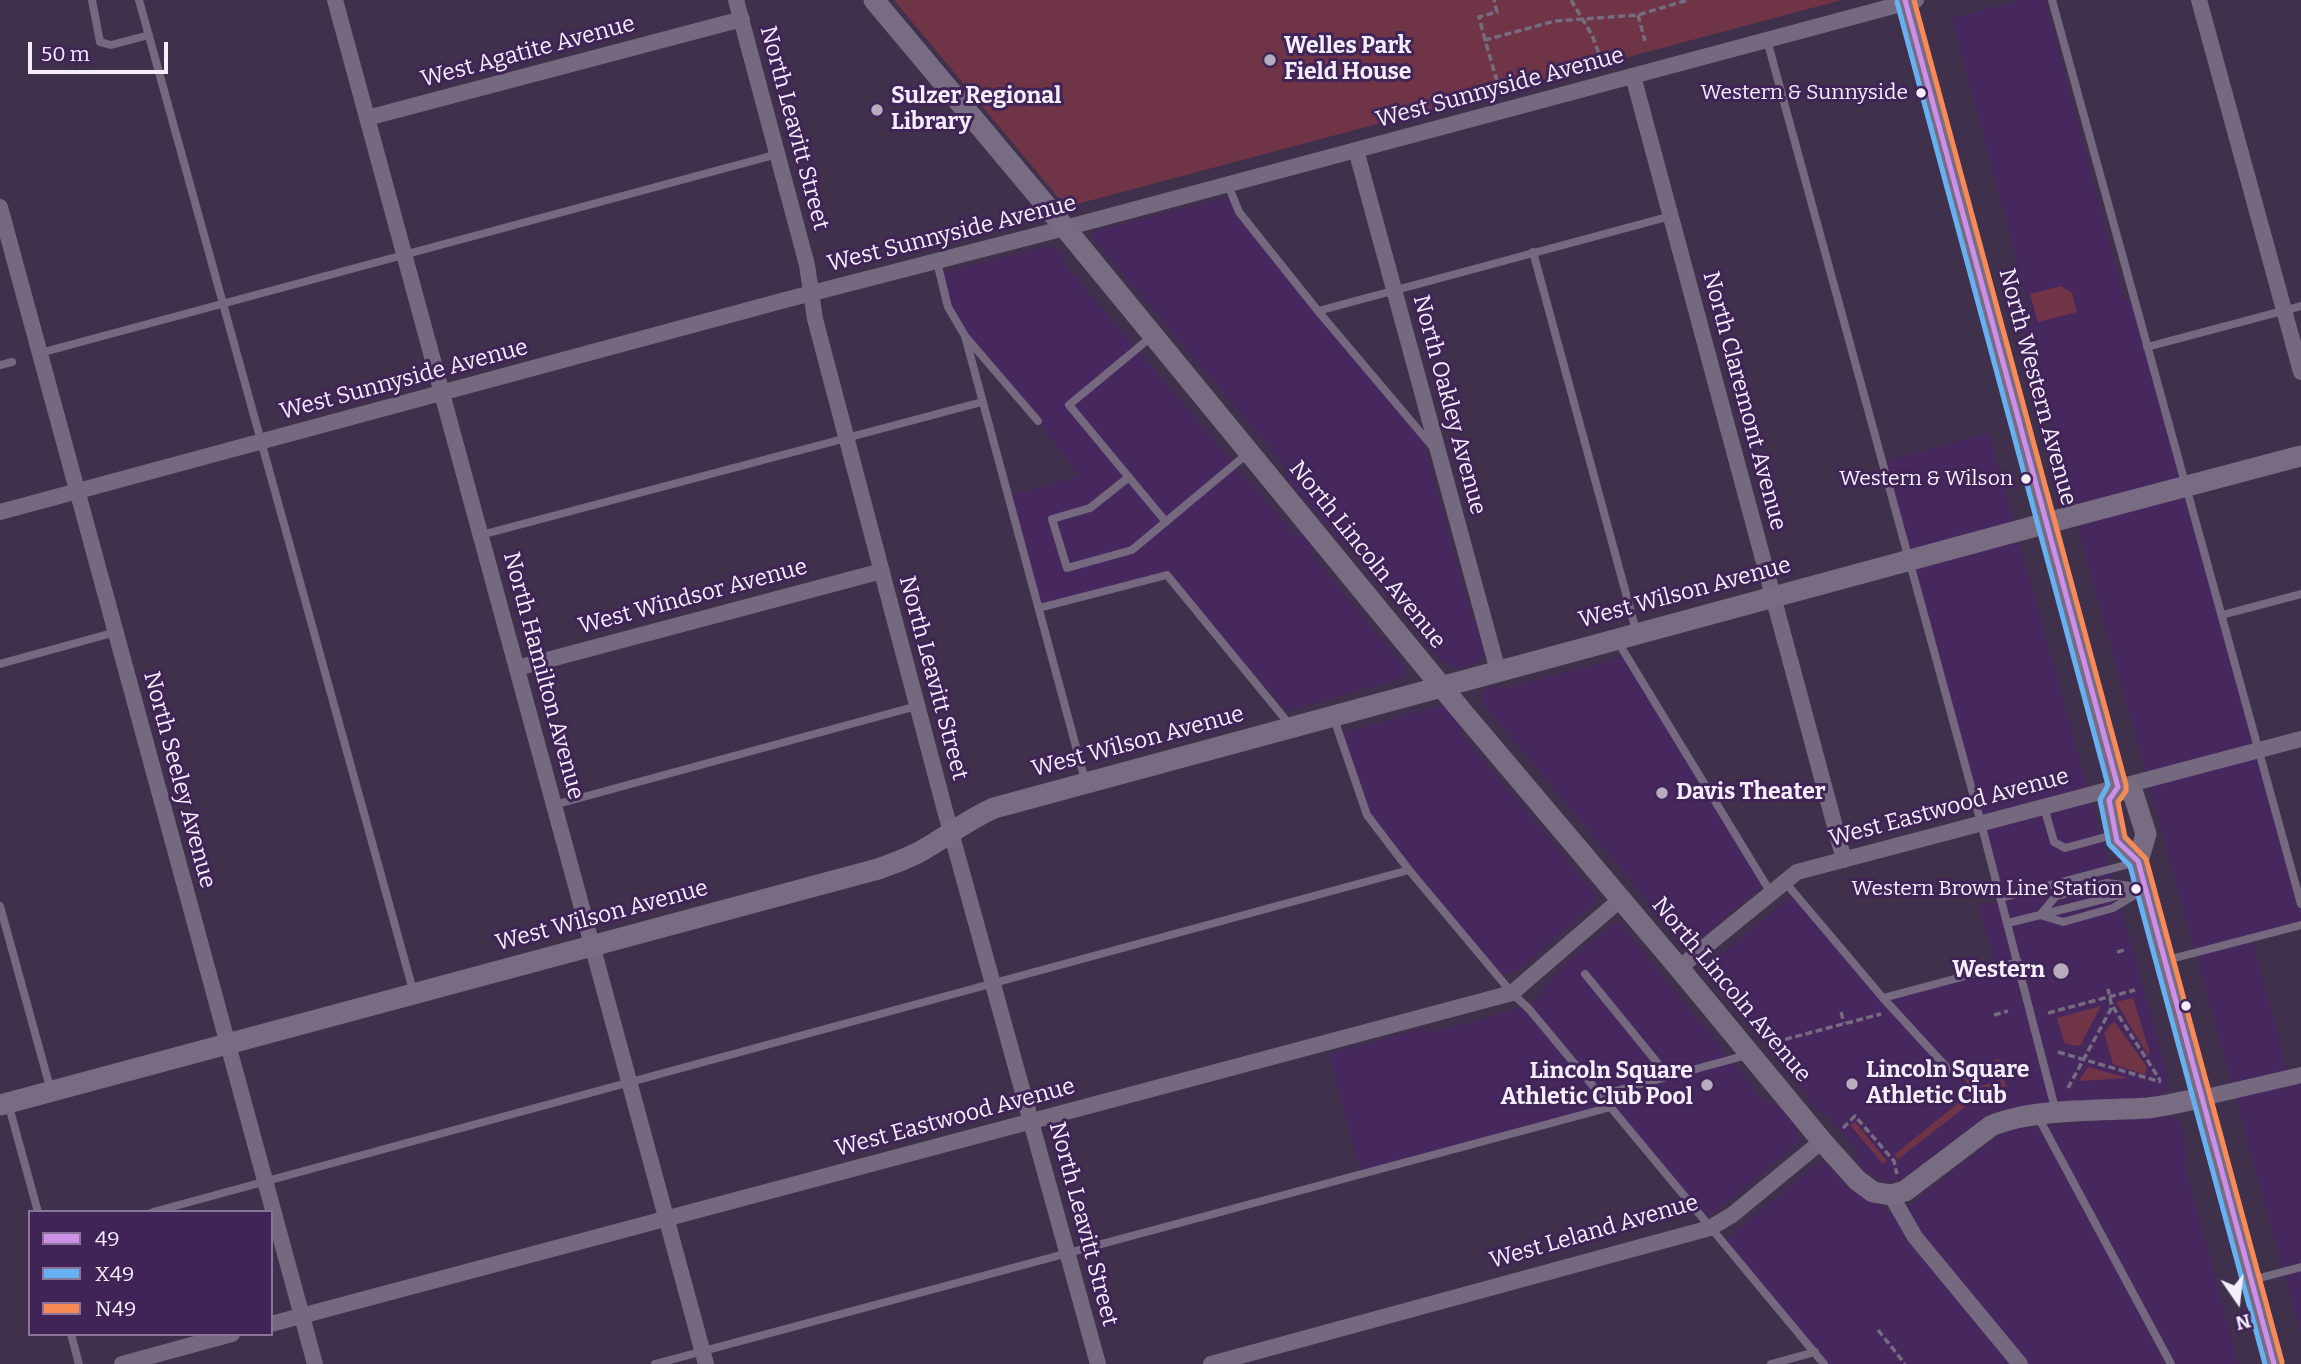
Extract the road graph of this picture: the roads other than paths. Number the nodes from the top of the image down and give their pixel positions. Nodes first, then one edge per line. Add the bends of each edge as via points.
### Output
1 (92, 0) edge
2 (139, 0) edge
3 (335, 0) edge
4 (736, 0) edge
5 (874, 0) edge
6 (2052, 0) edge
7 (2199, 0) edge
8 (1909, 1) edge
9 (742, 19) junction
10 (149, 35) junction
11 (1767, 40) junction
12 (1633, 76) junction
13 (368, 118) junction
14 (1356, 150) junction
15 (778, 154) junction
16 (1228, 185) junction
17 (0, 207) edge
18 (1671, 216) junction
19 (1065, 228) junction
20 (1533, 253) junction
21 (405, 255) junction
22 (937, 262) junction
23 (1394, 290) junction
24 (811, 293) junction
25 (222, 304) junction
26 (2301, 306) edge
27 (2284, 310) junction
28 (1318, 311) junction
29 (1153, 335) junction
30 (965, 336) junction
31 (2147, 347) junction
32 (40, 353) junction
33 (12, 362) dead end
34 (0, 365) edge
35 (2301, 372) edge
36 (442, 393) junction
37 (982, 402) junction
38 (1038, 421) dead end
39 (848, 438) junction
40 (262, 442) junction
41 (1249, 452) junction
42 (1438, 452) junction
43 (2301, 456) edge
44 (1129, 477) junction
45 (2186, 486) junction
46 (77, 491) junction
47 (0, 512) edge
48 (1166, 522) junction
49 (2047, 523) junction
50 (481, 535) junction
51 (1909, 560) junction
52 (882, 571) junction
53 (2301, 594) edge
54 (1773, 597) junction
55 (1039, 608) junction
56 (2222, 615) junction
57 (116, 632) junction
58 (1627, 637) junction
59 (0, 664) edge
60 (517, 668) junction
61 (1498, 671) junction
62 (1442, 687) junction
63 (917, 706) junction
64 (1334, 716) junction
65 (1292, 727) junction
66 (2301, 738) edge
67 (2258, 750) junction
68 (1086, 783) junction
69 (2118, 787) junction
70 (554, 805) junction
71 (2045, 807) junction
72 (1981, 823) junction
73 (951, 832) junction
74 (2116, 835) junction
75 (1844, 860) junction
76 (2138, 861) junction
77 (1409, 870) junction
78 (2298, 880) edge
79 (1785, 882) junction
80 (2146, 888) junction
81 (1771, 893) junction
82 (2001, 898) junction
83 (1621, 899) junction
84 (2301, 904) edge
85 (0, 906) edge
86 (2040, 915) junction
87 (2008, 923) junction
88 (2301, 925) edge
89 (593, 945) junction
90 (2164, 961) junction
91 (2018, 962) junction
92 (1679, 968) junction
93 (1586, 974) dead end
94 (992, 984) junction
95 (414, 993) junction
96 (1511, 993) junction
97 (1884, 998) junction
98 (228, 1044) junction
99 (1750, 1054) junction
100 (1950, 1071) dead end
101 (2301, 1075) edge
102 (1669, 1076) junction
103 (630, 1083) junction
104 (51, 1091) junction
105 (1601, 1095) junction
106 (2202, 1098) junction
107 (4, 1104) edge
108 (1611, 1107) junction
109 (2047, 1114) junction
110 (1031, 1122) junction
111 (1822, 1141) junction
112 (265, 1181) junction
113 (1894, 1185) junction
114 (37, 1210) edge
115 (160, 1210) edge
116 (273, 1210) edge
117 (273, 1210) edge
118 (667, 1218) junction
119 (1710, 1228) junction
120 (1067, 1253) junction
121 (2301, 1267) edge
122 (2252, 1280) junction
123 (302, 1316) junction
124 (273, 1323) edge
125 (72, 1336) edge
126 (225, 1336) edge
127 (1815, 1352) junction
128 (705, 1358) edge
129 (79, 1364) edge
130 (122, 1364) edge
131 (315, 1364) edge
132 (655, 1364) edge
133 (1098, 1364) edge
134 (1211, 1364) edge
135 (1772, 1364) edge
136 (1824, 1364) edge
137 (2020, 1364) edge
138 (2171, 1364) edge
139 (2274, 1364) edge

1 - 10 lane via 100,42 111,45
2 - 10 lane
3 - 13 street, North Hamilton Avenue
4 - 9 street, North Leavitt Street
5 - 19 main road, North Lincoln Avenue
6 - 31 lane
7 - 27 street
8 - 11 street, West Sunnyside Avenue
8 - 49 main road, North Western Avenue
9 - 13 street, West Agatite Avenue
9 - 15 street, North Leavitt Street
10 - 25 lane
11 - 12 street, West Sunnyside Avenue
11 - 51 lane
12 - 14 street, West Sunnyside Avenue
12 - 18 street, North Claremont Avenue
13 - 21 street, North Hamilton Avenue
14 - 16 street, West Sunnyside Avenue
14 - 23 street, North Oakley Avenue
15 - 21 lane
15 - 24 street, North Leavitt Street
16 - 19 street, West Sunnyside Avenue
16 - 28 lane via 1239,212
17 - 32 street, North Seeley Avenue
18 - 20 lane
18 - 54 street, North Claremont Avenue
19 - 22 street, West Sunnyside Avenue
19 - 29 main road, North Lincoln Avenue
20 - 23 lane
20 - 58 lane
21 - 25 lane
21 - 36 street, North Hamilton Avenue
22 - 24 street, West Sunnyside Avenue
22 - 30 lane via 948,307
23 - 28 lane
23 - 42 street, North Oakley Avenue
24 - 36 street, West Sunnyside Avenue
24 - 39 street, North Leavitt Street
25 - 32 lane
25 - 40 lane
26 - 27 lane
27 - 31 lane
27 - 35 street
28 - 42 lane
29 - 41 main road, North Lincoln Avenue
29 - 44 lane via 1069,405
30 - 37 lane
30 - 38 lane
31 - 45 lane
32 - 46 street, North Seeley Avenue
33 - 34 lane
36 - 40 street, West Sunnyside Avenue
36 - 50 street, North Hamilton Avenue
37 - 39 lane
37 - 55 lane
39 - 50 lane
39 - 52 street, North Leavitt Street
40 - 46 street, West Sunnyside Avenue
40 - 95 lane
41 - 48 lane
41 - 62 main road, North Lincoln Avenue
42 - 61 street, North Oakley Avenue
43 - 45 main road, West Wilson Avenue
44 - 48 lane
44 - 48 lane via 1090,508 1052,519 1067,568 1132,550
45 - 49 main road, West Wilson Avenue
45 - 56 lane
46 - 47 street, West Sunnyside Avenue
46 - 57 street, North Seeley Avenue
49 - 51 main road, West Wilson Avenue
49 - 69 main road, North Western Avenue
50 - 60 street, North Hamilton Avenue
51 - 54 main road, West Wilson Avenue
51 - 72 lane
52 - 60 street, West Windsor Avenue
52 - 63 street, North Leavitt Street
53 - 56 lane
54 - 58 main road, West Wilson Avenue
54 - 75 street, North Claremont Avenue
55 - 65 lane via 1167,575
55 - 68 lane
56 - 67 lane
57 - 59 lane
57 - 98 street, North Seeley Avenue
58 - 61 main road, West Wilson Avenue
58 - 81 lane
60 - 70 street, North Hamilton Avenue
61 - 62 main road, West Wilson Avenue
62 - 64 main road, West Wilson Avenue
62 - 83 main road, North Lincoln Avenue
63 - 70 lane
63 - 73 street, North Leavitt Street
64 - 65 main road, West Wilson Avenue
64 - 77 lane via 1367,815
65 - 68 main road, West Wilson Avenue
66 - 67 street, West Eastwood Avenue
67 - 69 street, West Eastwood Avenue
67 - 78 lane
68 - 73 main road, West Wilson Avenue via 994,808
69 - 71 street, West Eastwood Avenue
69 - 74 main road, North Western Avenue via 2109,800
69 - 76 main road, North Western Avenue via 2133,793 2146,834
70 - 89 street, North Hamilton Avenue
71 - 72 street, West Eastwood Avenue
71 - 74 lane via 2054,842 2065,848
72 - 75 street, West Eastwood Avenue
72 - 82 lane
73 - 89 main road, West Wilson Avenue via 878,869
73 - 94 street, North Leavitt Street
74 - 76 main road, North Western Avenue
75 - 79 street, West Eastwood Avenue via 1797,872
76 - 80 main road, North Western Avenue
76 - 82 lane
77 - 94 lane
77 - 96 lane
78 - 84 lane
79 - 81 street, West Eastwood Avenue
79 - 97 lane
80 - 86 lane via 2113,908 2063,922
80 - 86 lane via 2106,883 2086,888 2056,896
80 - 90 main road, North Western Avenue
81 - 92 street, West Eastwood Avenue
82 - 87 lane
83 - 92 main road, North Lincoln Avenue
83 - 96 street, West Eastwood Avenue
85 - 104 lane
86 - 87 lane
87 - 91 lane
88 - 90 lane
89 - 95 main road, West Wilson Avenue
89 - 103 street, North Hamilton Avenue
90 - 106 main road, North Western Avenue
91 - 97 lane
91 - 109 lane
92 - 99 main road, North Lincoln Avenue
93 - 102 lane
94 - 103 lane
94 - 110 street, North Leavitt Street
95 - 98 main road, West Wilson Avenue
96 - 105 lane
96 - 110 street, West Eastwood Avenue
97 - 100 lane
98 - 104 main road, West Wilson Avenue
98 - 112 street, North Seeley Avenue
99 - 102 lane
99 - 111 main road, North Lincoln Avenue
101 - 106 street
102 - 105 lane
103 - 112 lane
103 - 118 street, North Hamilton Avenue
104 - 107 main road, West Wilson Avenue
105 - 108 lane
106 - 109 main road via 2153,1107
106 - 122 main road, North Western Avenue
107 - 114 lane
108 - 119 lane
108 - 120 lane
109 - 113 main road via 1991,1126 1912,1187
109 - 138 lane via 2043,1130
110 - 118 street, West Eastwood Avenue
110 - 120 street, North Leavitt Street
111 - 113 main road via 1868,1188 1881,1195
111 - 119 street, West Leland Avenue
112 - 115 lane
112 - 116 street, North Seeley Avenue
113 - 137 street via 1915,1237
117 - 123 street, North Seeley Avenue
118 - 123 street, West Eastwood Avenue
118 - 128 street, North Hamilton Avenue
119 - 127 lane
119 - 134 street, West Leland Avenue
120 - 128 lane
120 - 133 street, North Leavitt Street
121 - 122 lane
122 - 139 main road, North Western Avenue
123 - 124 street, West Eastwood Avenue
123 - 131 street, North Seeley Avenue
125 - 129 lane
126 - 130 street
127 - 135 lane
127 - 136 lane
128 - 132 lane

